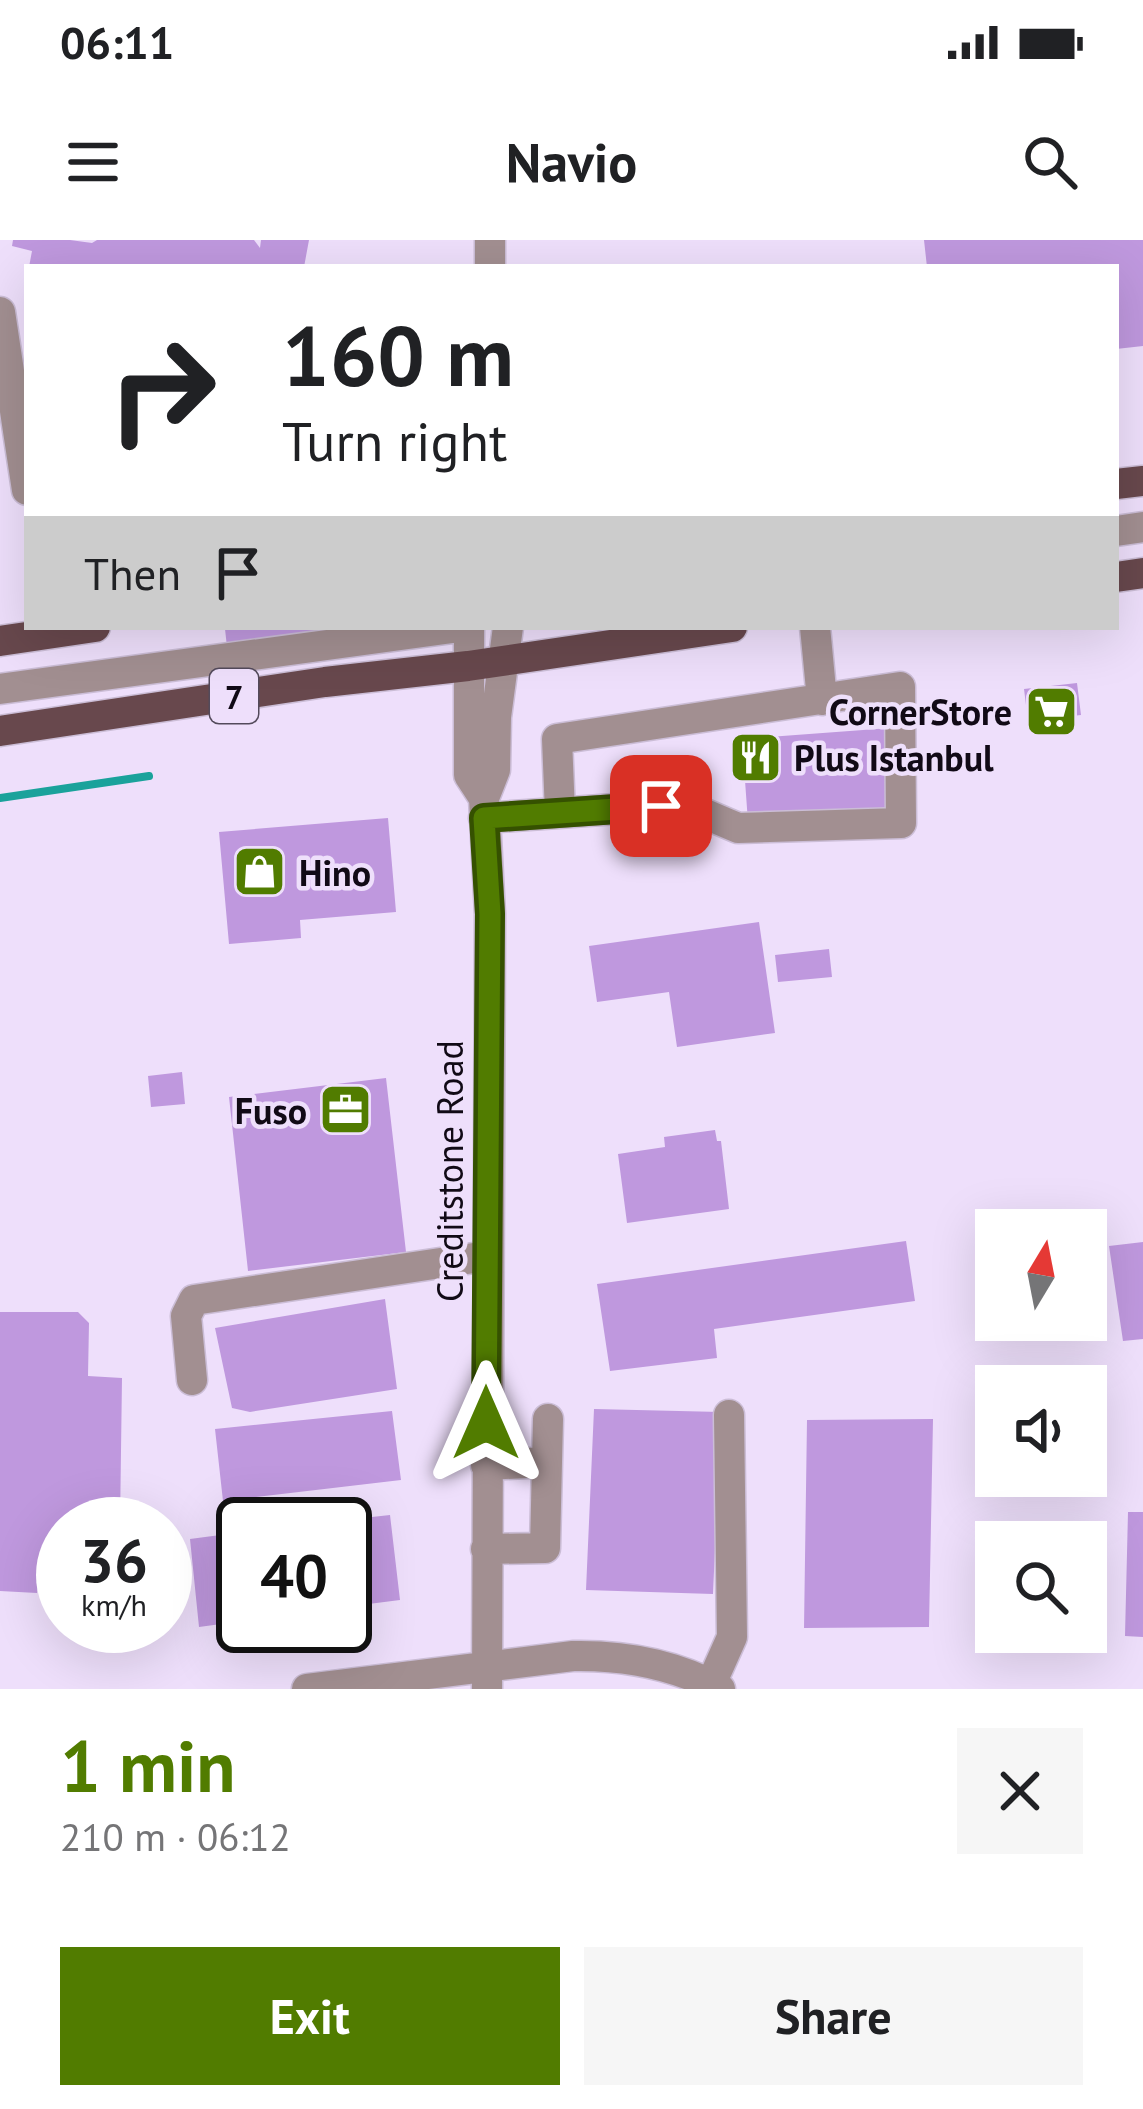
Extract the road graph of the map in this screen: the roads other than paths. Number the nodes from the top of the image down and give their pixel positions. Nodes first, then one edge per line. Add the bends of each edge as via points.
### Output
1 (0, 312) edge
2 (24, 470) edge
3 (73, 630) edge
4 (442, 630) edge
5 (465, 630) edge
6 (508, 630) edge
7 (712, 630) edge
8 (815, 630) edge
9 (0, 640) edge
10 (503, 661) junction
11 (468, 666) junction
12 (0, 689) edge
13 (822, 700) junction
14 (0, 730) edge
15 (484, 808) junction
16 (560, 813) junction
17 (487, 1256) junction
18 (192, 1380) dead end
19 (729, 1414) dead end
20 (548, 1419) dead end
21 (547, 1462) junction
22 (486, 1465) junction
23 (486, 1549) junction
24 (487, 1678) edge
25 (382, 1684) edge
26 (715, 1687) edge
27 (307, 1689) edge

1 - 2 street
3 - 9 main road
4 - 12 street
5 - 11 street, Creditstone Road
6 - 10 street, Creditstone Road
7 - 10 main road, 7
8 - 13 street
10 - 11 main road, 7
10 - 15 street, Creditstone Road via 496,770
11 - 14 main road, 7
11 - 15 street, Creditstone Road via 469,775
13 - 16 street via 556,740
13 - 16 street via 900,687 901,823 738,828 691,808 661,806
15 - 16 street
15 - 17 street, Creditstone Road
17 - 18 street via 194,1300 186,1316
17 - 22 street, Creditstone Road
19 - 26 street via 732,1637
20 - 21 street
21 - 22 street
21 - 23 street via 545,1548
22 - 23 street, Creditstone Road
23 - 24 street, Creditstone Road
24 - 25 street
24 - 26 street via 573,1656 608,1656
25 - 27 street

